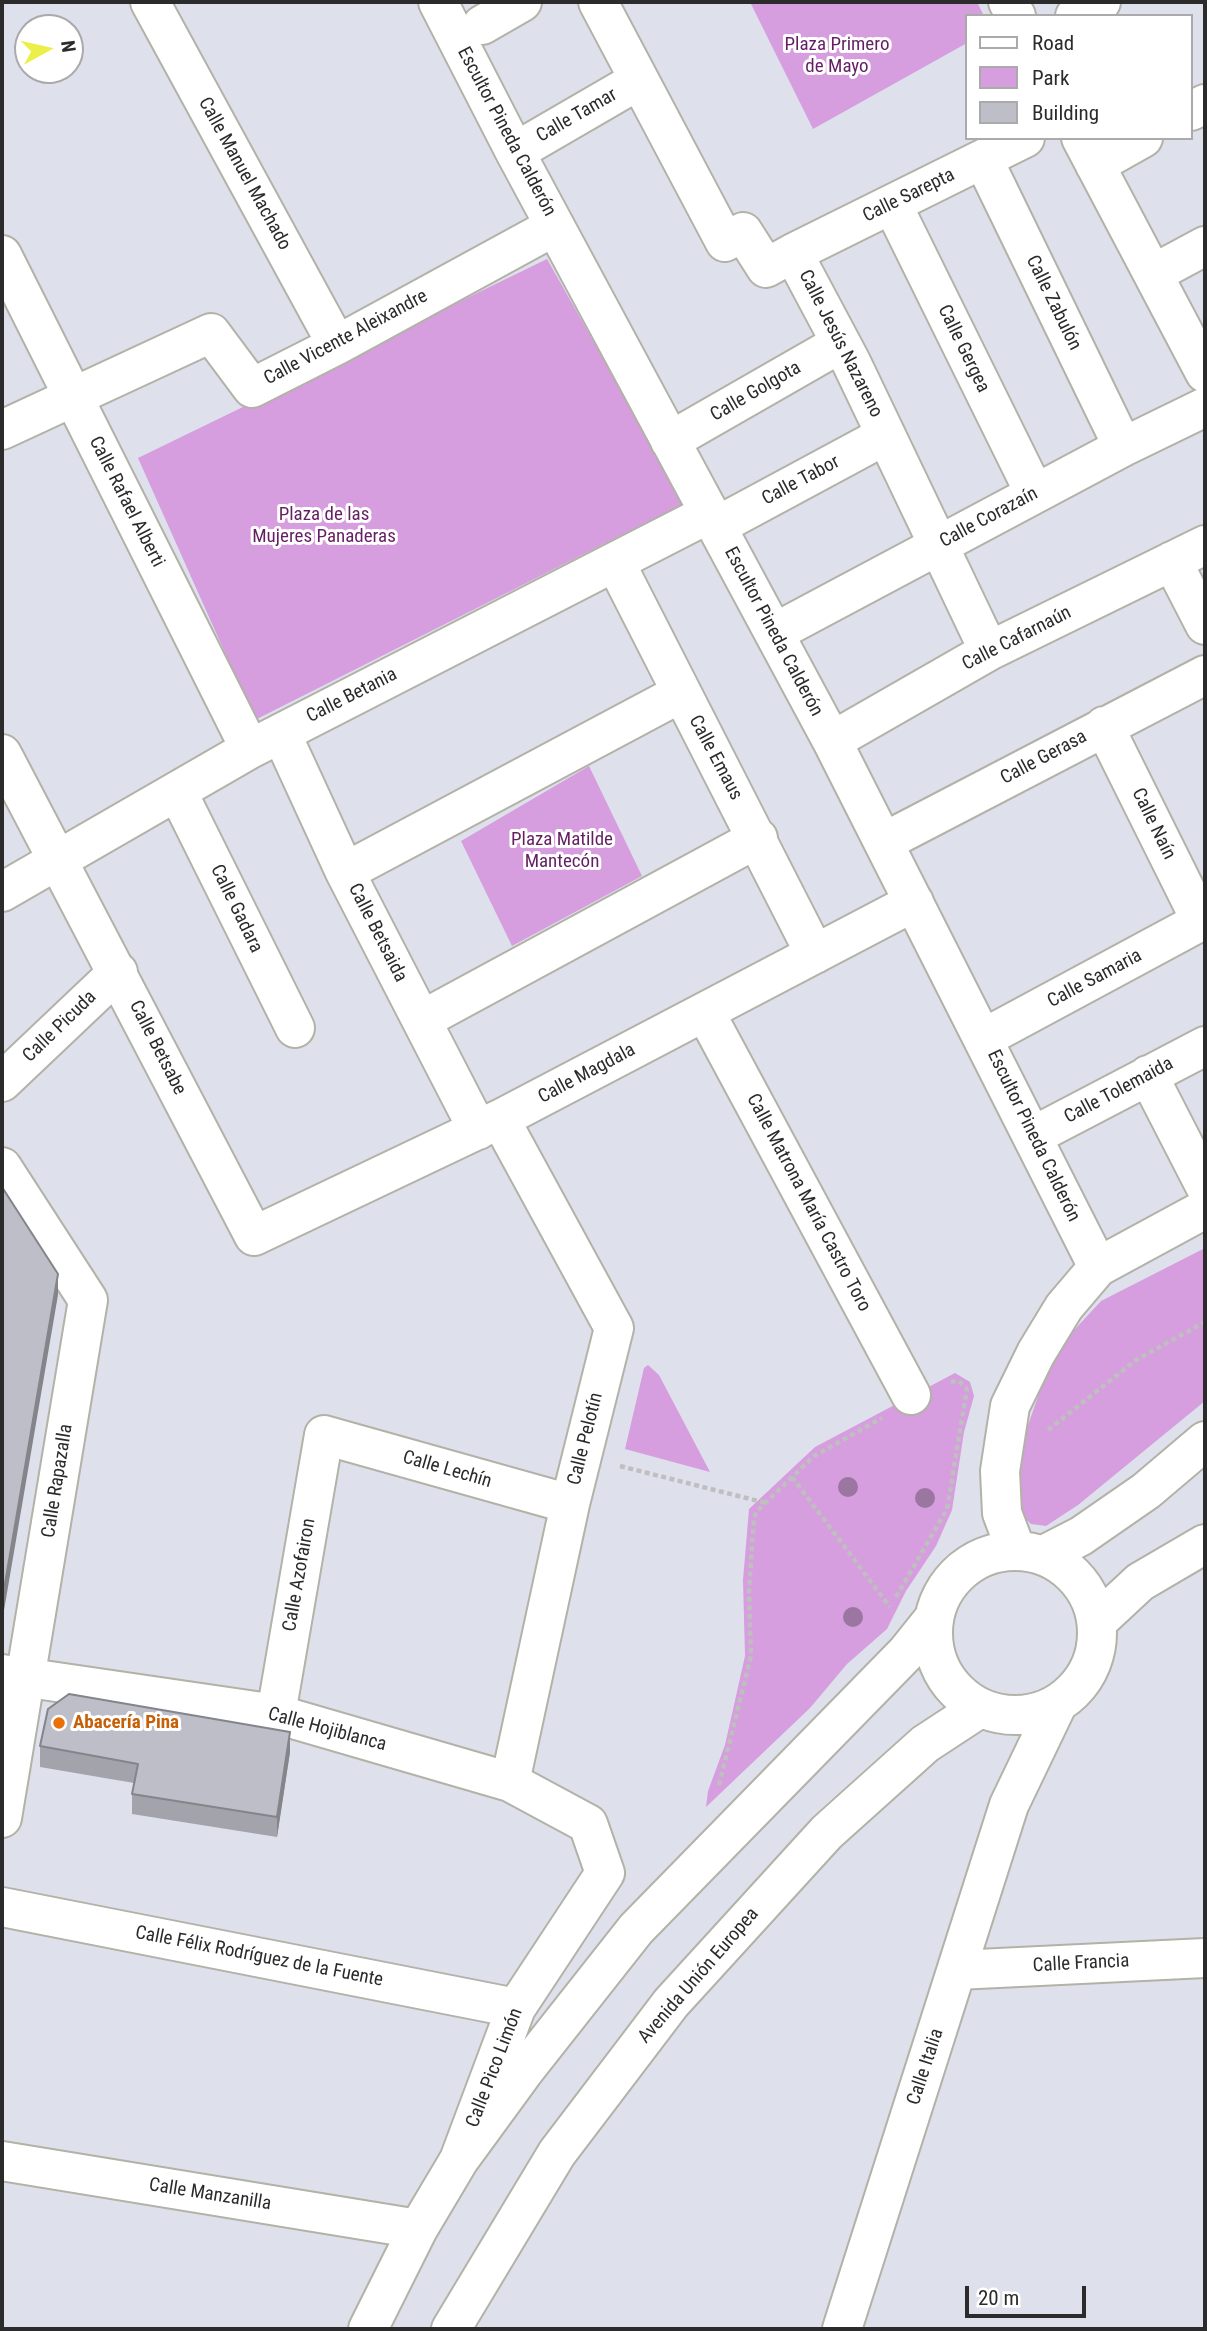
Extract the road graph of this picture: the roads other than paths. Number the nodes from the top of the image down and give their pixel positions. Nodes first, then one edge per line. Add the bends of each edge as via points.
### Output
1 (150, 2) edge
2 (438, 2) edge
3 (522, 2) edge
4 (598, 2) edge
5 (1101, 2) edge
6 (1080, 14) edge
7 (482, 25) dead end
8 (639, 80) junction
9 (1021, 140) edge
10 (1135, 140) edge
11 (515, 152) junction
12 (1088, 152) edge
13 (983, 159) junction
14 (892, 204) junction
15 (555, 226) junction
16 (1205, 246) edge
17 (793, 253) junction
18 (2, 256) edge
19 (1153, 274) junction
20 (841, 343) junction
21 (337, 345) junction
22 (1205, 373) edge
23 (72, 395) junction
24 (1205, 407) edge
25 (2, 430) edge
26 (886, 435) junction
27 (670, 441) junction
28 (1123, 447) junction
29 (1035, 494) junction
30 (713, 520) junction
31 (938, 545) junction
32 (1189, 553) edge
33 (615, 562) junction
34 (1205, 625) edge
35 (774, 633) junction
36 (989, 651) junction
37 (1205, 675) edge
38 (681, 693) junction
39 (1104, 726) junction
40 (266, 741) junction
41 (832, 741) junction
42 (2, 754) edge
43 (177, 790) junction
44 (758, 838) junction
45 (884, 842) junction
46 (56, 861) junction
47 (345, 872) junction
48 (2, 892) edge
49 (914, 902) junction
50 (1203, 920) edge
51 (815, 954) junction
52 (118, 972) junction
53 (705, 1012) junction
54 (422, 1020) junction
55 (295, 1028) dead end
56 (984, 1038) junction
57 (1205, 1046) edge
58 (1148, 1075) junction
59 (2, 1083) edge
60 (489, 1124) junction
61 (1033, 1136) junction
62 (2, 1167) edge
63 (1205, 1186) edge
64 (1205, 1209) edge
65 (254, 1236) joint
66 (1098, 1267) junction
67 (915, 1398) road end
68 (324, 1435) joint
69 (1205, 1441) edge
70 (1000, 1471) junction
71 (570, 1504) junction
72 (1205, 1544) edge
73 (1030, 1552) junction
74 (962, 1570) junction
75 (934, 1618) junction
76 (1097, 1622) junction
77 (14, 1676) edge
78 (1057, 1705) junction
79 (993, 1712) junction
80 (276, 1714) junction
81 (510, 1782) junction
82 (1009, 1805) junction
83 (2, 1818) edge
84 (605, 1873) joint
85 (2, 1907) edge
86 (1205, 1958) edge
87 (957, 1970) junction
88 (516, 2008) junction
89 (459, 2160) junction
90 (2, 2161) edge
91 (418, 2229) junction
92 (368, 2329) edge
93 (451, 2329) edge
94 (842, 2329) edge

1 - 21 street, Calle Manuel Machado
2 - 11 street, Escultor Pineda Calderón
3 - 7 street
4 - 8 street, Calle Jesús Nazareno
5 - 6 street
8 - 11 street, Calle Tamar
8 - 17 street, Calle Jesús Nazareno via 725,242 743,232 766,268
9 - 13 street, Calle Sarepta
10 - 12 street
11 - 15 street, Escultor Pineda Calderón
12 - 19 street
13 - 14 street, Calle Sarepta
13 - 28 street, Calle Zabulón
14 - 17 street, Calle Sarepta
14 - 29 street, Calle Gergea
15 - 21 street, Calle Vicente Aleixandre
15 - 27 street, Escultor Pineda Calderón
16 - 19 street
17 - 20 street, Calle Jesús Nazareno
18 - 23 street, Calle Rafael Alberti
19 - 22 street
20 - 26 street, Calle Jesús Nazareno
20 - 27 street, Calle Golgota
21 - 23 street, Calle Vicente Aleixandre via 252,388 211,333
23 - 25 street, Calle Vicente Aleixandre
23 - 40 street, Calle Rafael Alberti
24 - 28 street, Calle Corazaín
26 - 30 street, Calle Tabor
26 - 31 street, Calle Jesús Nazareno
27 - 30 street, Escultor Pineda Calderón
28 - 29 street, Calle Corazaín
29 - 31 street, Calle Corazaín
30 - 33 street, Calle Betania
30 - 35 street, Escultor Pineda Calderón
31 - 35 street, Calle Corazaín
31 - 36 street, Calle Jesús Nazareno
32 - 34 street
32 - 36 street, Calle Cafarnaún
33 - 38 street, Calle Emaus
33 - 40 street, Calle Betania
35 - 41 street, Escultor Pineda Calderón
36 - 41 street, Calle Cafarnaún
37 - 39 street, Calle Gerasa
38 - 44 street, Calle Emaus
38 - 47 street
39 - 45 street, Calle Gerasa
39 - 50 street, Calle Naín
40 - 43 street, Calle Betania
40 - 47 street, Calle Betsaida
41 - 45 street, Escultor Pineda Calderón
42 - 46 street, Calle Betsabe
43 - 46 street, Calle Betania
43 - 55 street, Calle Gadara
44 - 51 street, Calle Emaus
44 - 54 street
45 - 49 street, Escultor Pineda Calderón
46 - 48 street, Calle Betania
46 - 52 street, Calle Betsabe
47 - 54 street, Calle Betsaida
49 - 51 street, Calle Magdala
49 - 56 street, Escultor Pineda Calderón
50 - 56 street, Calle Samaria
51 - 53 street, Calle Magdala
52 - 59 street, Calle Picuda
52 - 65 street, Calle Betsabe
53 - 60 street, Calle Magdala
53 - 67 street, Calle Matrona María Castro Toro
54 - 60 street, Calle Betsaida
56 - 61 street, Escultor Pineda Calderón
57 - 58 street, Calle Tolemaida
58 - 61 street, Calle Tolemaida
58 - 63 street
60 - 65 street, Calle Magdala
60 - 71 street, Calle Pelotín via 614,1328
61 - 66 street, Escultor Pineda Calderón
62 - 77 street, Calle Rapazalla via 88,1300
64 - 66 street
66 - 70 street via 1064,1307 1010,1406
68 - 71 street, Calle Lechín
68 - 80 street, Calle Azofairon
69 - 73 street via 1146,1491 1080,1536
70 - 73 street via 1002,1513
70 - 74 street
71 - 81 street, Calle Pelotín
72 - 76 street via 1140,1582
73 - 74 street via 978,1559
73 - 76 street via 1068,1569 1084,1586
74 - 75 street via 944,1591
75 - 79 street via 940,1668 953,1687
75 - 89 street via 906,1653 636,1929
76 - 78 street via 1097,1646 1090,1669 1076,1690
77 - 80 street, Calle Hojiblanca
77 - 83 street, Calle Rapazalla
78 - 79 street via 1035,1714
78 - 82 street, Calle Italia
79 - 82 street, Calle Italia
79 - 93 street, Avenida Unión Europea via 925,1744 827,1832 671,2003 557,2153
80 - 81 street, Calle Hojiblanca
81 - 84 street, Calle Hojiblanca via 588,1824
82 - 87 street, Calle Italia
84 - 88 street, Calle Pico Limón
85 - 88 street, Calle Félix Rodríguez de la Fuente
86 - 87 street, Calle Francia
87 - 94 street, Calle Italia
88 - 89 street, Calle Pico Limón
89 - 91 street
90 - 91 street, Calle Manzanilla
91 - 92 street

